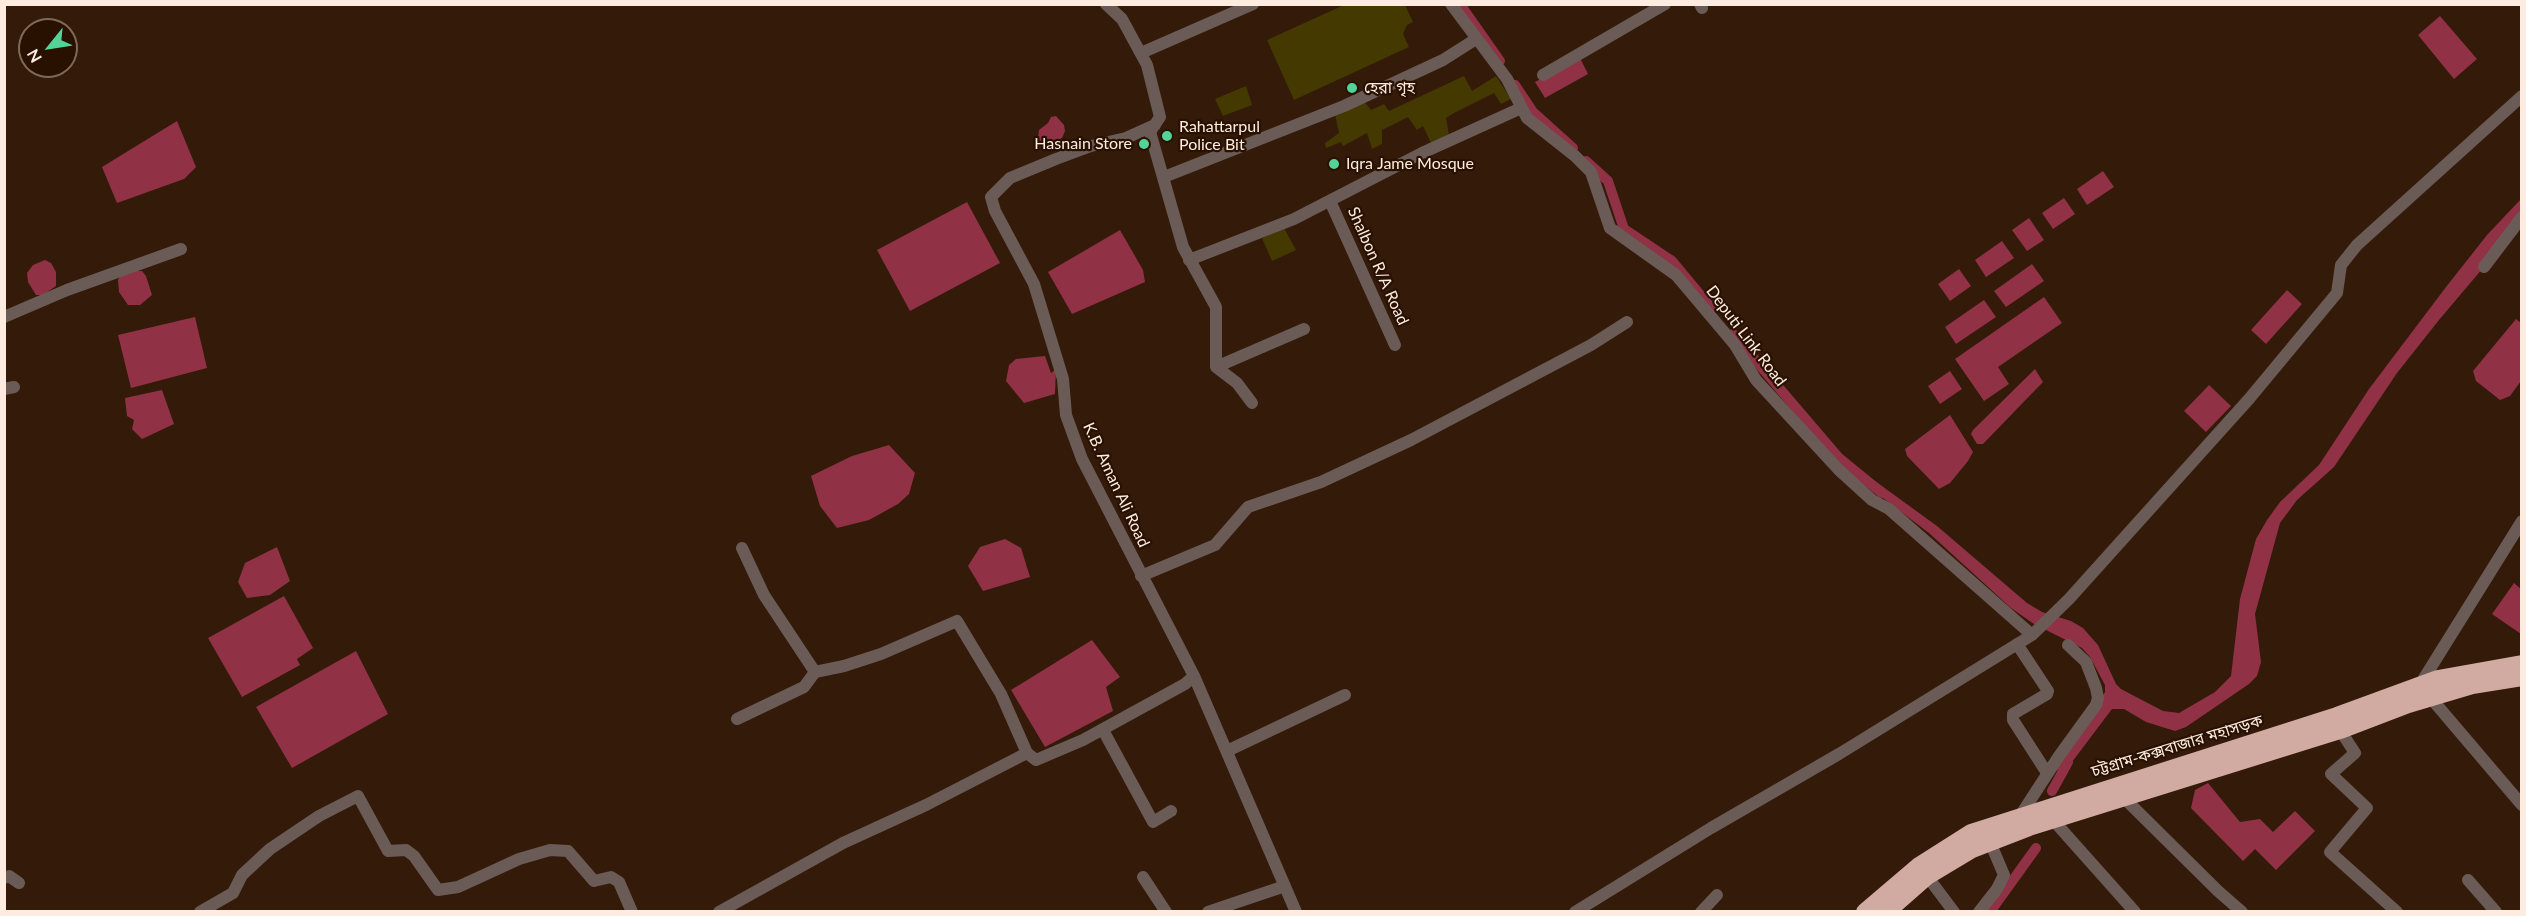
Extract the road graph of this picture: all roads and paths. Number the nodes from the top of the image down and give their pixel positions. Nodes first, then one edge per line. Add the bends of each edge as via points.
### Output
1 (1106, 4) edge
2 (1253, 4) edge
3 (1451, 4) edge
4 (1665, 4) edge
5 (1476, 39) junction
6 (1141, 53) junction
7 (1543, 75) dead end
8 (2522, 96) edge
9 (1519, 110) dead end
10 (1155, 125) junction
11 (1164, 177) junction
12 (1330, 201) junction
13 (2522, 217) edge
14 (181, 249) dead end
15 (1189, 260) junction
16 (2484, 267) dead end
17 (4, 317) edge
18 (1627, 322) dead end
19 (1304, 329) dead end
20 (1395, 345) dead end
21 (1216, 367) junction
22 (1252, 403) dead end
23 (2522, 521) edge
24 (742, 548) dead end
25 (1141, 576) junction
26 (2035, 631) junction
27 (2017, 644) junction
28 (2068, 645) dead end
29 (2522, 664) edge
30 (815, 672) junction
31 (1194, 676) junction
32 (2522, 676) edge
33 (2425, 692) junction
34 (1345, 695) dead end
35 (737, 719) dead end
36 (1103, 730) junction
37 (2340, 730) junction
38 (1227, 751) junction
39 (1027, 753) junction
40 (2048, 773) junction
41 (2125, 799) junction
42 (2522, 804) edge
43 (1171, 812) dead end
44 (2020, 816) junction
45 (2054, 821) junction
46 (1990, 842) junction
47 (1927, 876) junction
48 (1143, 877) dead end
49 (4, 878) edge
50 (2468, 880) dead end
51 (19, 883) dead end
52 (1285, 886) junction
53 (1717, 895) dead end
54 (200, 912) edge
55 (632, 912) edge
56 (719, 912) edge
57 (1166, 912) edge
58 (1208, 912) edge
59 (1296, 912) edge
60 (1575, 912) edge
61 (1701, 912) edge
62 (1865, 912) edge
63 (1886, 912) edge
64 (1953, 912) edge
65 (1979, 912) edge
66 (2135, 912) edge
67 (2242, 912) edge
68 (2397, 912) edge
69 (2496, 912) edge

1 - 6 street via 1122,19
2 - 6 street
3 - 5 street, Deputi Link Road
4 - 7 street
5 - 11 street via 1428,67 1335,110
5 - 26 street, Deputi Link Road via 1508,79 1527,117 1591,172 1610,228 1676,275 1735,345 1756,380 1839,470
6 - 10 street via 1158,101 1160,117
8 - 26 street via 2357,244 2341,265 2337,293 2249,399 2069,599
9 - 12 street via 1422,153
10 - 11 street via 1150,132
10 - 25 street, K.B. Aman Ali Road via 1010,178 991,197 1034,284 1063,379 1066,415 1082,459
11 - 15 street
12 - 15 street
12 - 20 street, Shalbon R/A Road
13 - 16 street
14 - 17 street
15 - 21 street via 1216,308
18 - 25 street via 1411,440 1321,482 1248,507 1215,545
19 - 21 street
21 - 22 street via 1237,383
23 - 33 street
24 - 30 street via 764,595
25 - 31 street, K.B. Aman Ali Road
26 - 27 street
27 - 40 street via 2048,691 2013,714 2013,720
27 - 60 street
28 - 40 street via 2086,662 2098,698
29 - 33 highway, চট্টগ্রাম-কক্সবাজার মহাসড়ক via 2438,679
30 - 35 street via 804,687
30 - 39 street via 881,654 957,621 1001,694
31 - 36 street
31 - 38 street, K.B. Aman Ali Road
32 - 33 highway, চট্টগ্রাম-কক্সবাজার মহাসড়ক
33 - 37 highway, চট্টগ্রাম-কক্সবাজার মহাসড়ক via 2408,704
33 - 42 street
33 - 44 highway, চট্টগ্রাম-কক্সবাজার মহাসড়ক
34 - 38 street
36 - 39 street via 1036,760
36 - 43 street via 1153,822
37 - 41 highway, চট্টগ্রাম-কক্সবাজার মহাসড়ক
37 - 68 street via 2355,753 2331,774 2367,808 2330,852
38 - 52 street, K.B. Aman Ali Road
39 - 56 street via 843,843
40 - 44 street
41 - 45 highway, চট্টগ্রাম-কক্সবাজার মহাসড়ক
41 - 67 street
44 - 62 highway, চট্টগ্রাম-কক্সবাজার মহাসড়ক via 1971,833 1919,866
45 - 46 highway, চট্টগ্রাম-কক্সবাজার মহাসড়ক
45 - 66 street
46 - 47 highway, চট্টগ্রাম-কক্সবাজার মহাসড়ক
46 - 65 street via 2004,875
47 - 63 highway, চট্টগ্রাম-কক্সবাজার মহাসড়ক
47 - 64 street
48 - 57 street
49 - 51 street via 9,876
50 - 69 street
52 - 58 street
52 - 59 street, K.B. Aman Ali Road
53 - 61 street
54 - 55 street via 233,893 242,875 270,849 358,796 388,851 406,850 414,856 438,890 458,887 519,859 550,850 568,850 594,882 611,877 618,882

